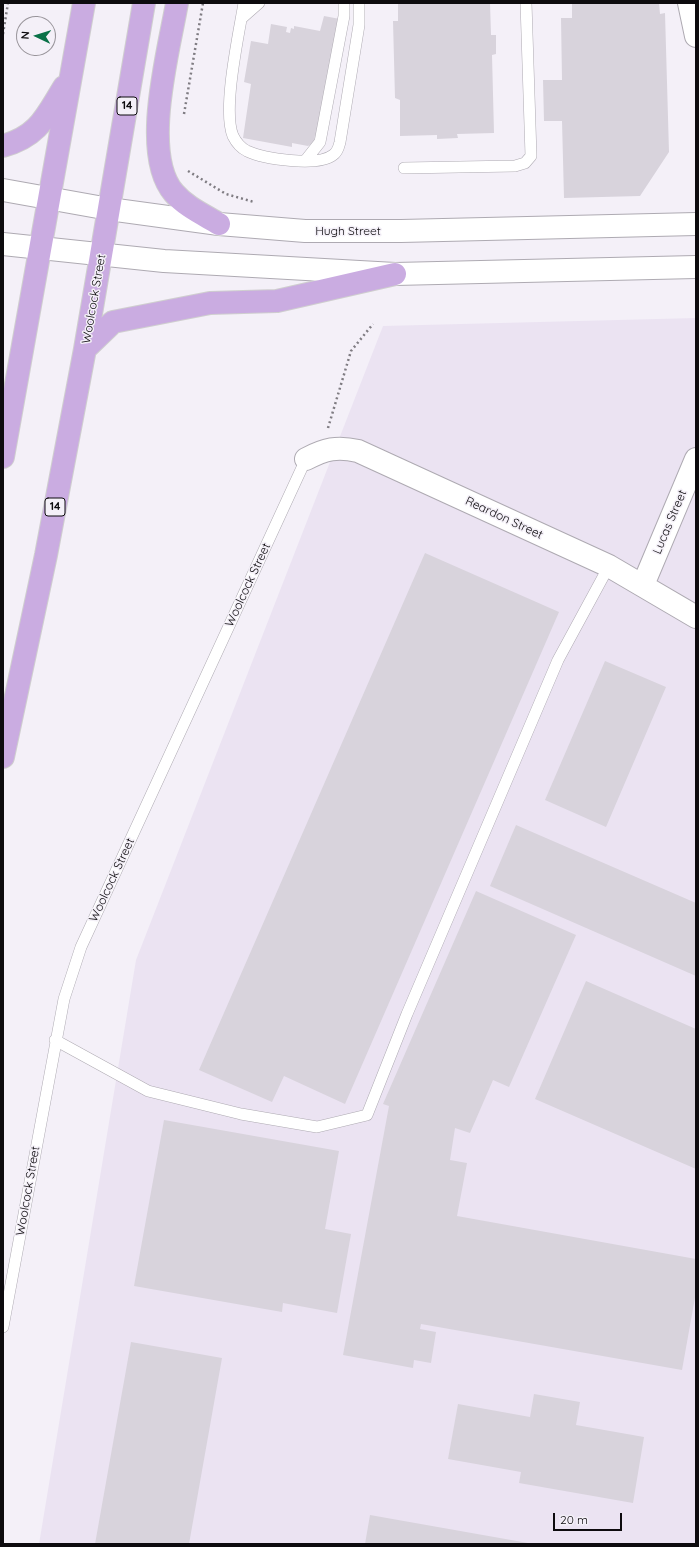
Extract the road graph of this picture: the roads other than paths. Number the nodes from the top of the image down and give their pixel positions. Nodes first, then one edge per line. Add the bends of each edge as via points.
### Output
1 (84, 3) edge
2 (144, 3) edge
3 (177, 3) edge
4 (244, 3) edge
5 (259, 3) edge
6 (340, 3) edge
7 (344, 3) edge
8 (360, 3) edge
9 (526, 3) edge
10 (689, 3) edge
11 (344, 16) junction
12 (242, 18) junction
13 (696, 36) edge
14 (70, 77) junction
15 (3, 146) edge
16 (305, 161) junction
17 (404, 168) dead end
18 (3, 190) edge
19 (48, 197) junction
20 (109, 209) junction
21 (219, 224) junction
22 (696, 224) edge
23 (3, 244) edge
24 (40, 249) junction
25 (101, 255) junction
26 (696, 267) edge
27 (395, 274) junction
28 (85, 349) junction
29 (314, 455) joint
30 (3, 456) edge
31 (696, 459) edge
32 (609, 566) junction
33 (643, 585) junction
34 (696, 617) edge
35 (3, 758) edge
36 (55, 1040) junction
37 (3, 1328) edge

1 - 14 main road
2 - 20 main road, Woolcock Street / 14
3 - 21 main road via 158,113 162,168 173,192 184,203
4 - 12 lane
5 - 12 lane
6 - 11 lane
7 - 11 lane
8 - 16 lane via 359,25 337,151 326,159
9 - 17 lane via 531,156 525,163 515,166
10 - 13 main road
11 - 16 lane via 320,142
12 - 16 lane via 228,117 233,135 239,146 248,151 270,158
14 - 15 main road via 38,128 19,141
14 - 19 main road
18 - 19 main road, Hugh Street
19 - 20 main road, Hugh Street
19 - 24 main road
20 - 21 main road, Hugh Street
20 - 25 main road, Woolcock Street / 14
21 - 22 main road, Hugh Street via 305,231
23 - 24 main road
24 - 25 main road
24 - 30 main road
25 - 27 main road
25 - 28 main road, Woolcock Street / 14
26 - 27 main road
27 - 28 main road via 277,300 210,303 113,322
28 - 35 main road, Woolcock Street / 14 via 46,555
29 - 32 main road, Reardon Street via 342,448 358,451
29 - 36 lane, Woolcock Street via 81,947 66,992
31 - 33 main road, Lucas Street
32 - 33 main road, Reardon Street
32 - 36 lane via 558,660 367,1115 317,1127 241,1114 148,1091
33 - 34 main road, Reardon Street
36 - 37 lane, Woolcock Street

